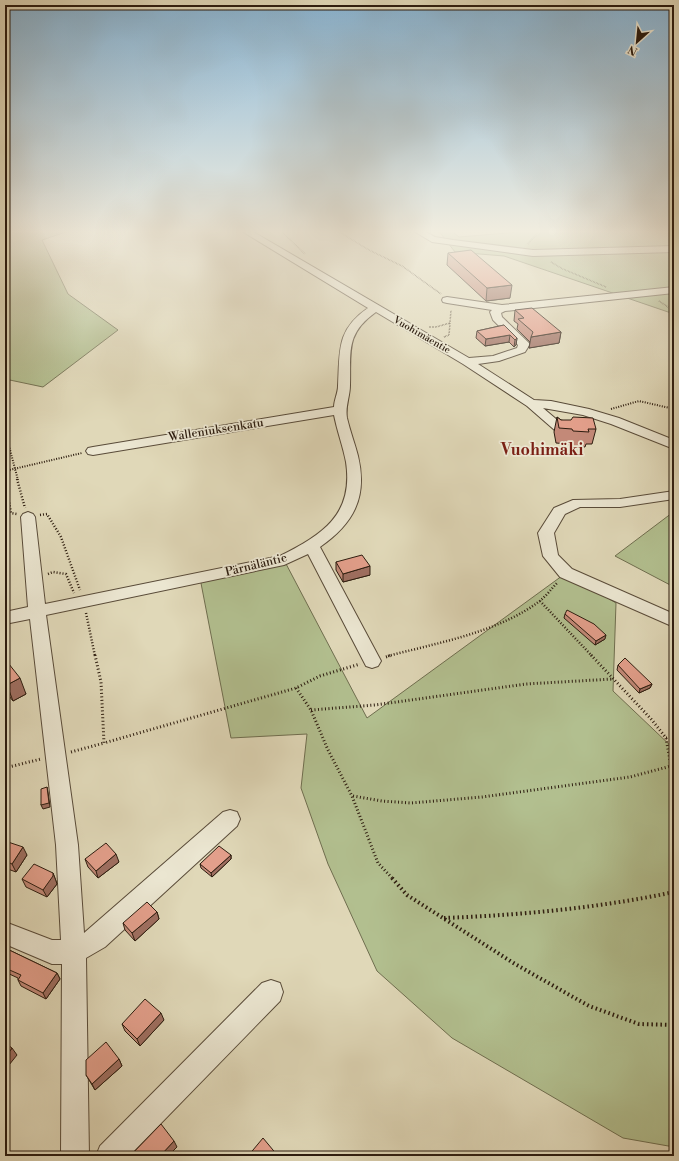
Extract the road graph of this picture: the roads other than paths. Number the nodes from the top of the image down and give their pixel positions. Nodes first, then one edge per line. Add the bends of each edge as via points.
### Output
1 (335, 284) edge
2 (674, 290) edge
3 (447, 300) road end
4 (375, 308) junction
5 (502, 308) junction
6 (467, 362) junction
7 (531, 402) junction
8 (340, 410) junction
9 (563, 430) edge
10 (674, 444) edge
11 (93, 451) road end
12 (674, 495) edge
13 (28, 517) road end
14 (312, 547) junction
15 (36, 611) junction
16 (5, 618) edge
17 (674, 620) edge
18 (372, 661) road end
19 (230, 819) dead end
20 (5, 933) edge
21 (74, 952) junction
22 (272, 992) dead end
23 (75, 1156) edge
24 (110, 1156) edge

1 - 4 street, Vuohimäentie
2 - 5 street
3 - 5 street
4 - 6 street, Vuohimäentie
4 - 8 street, Pärnäläntie via 364,315 349,332
5 - 6 street via 495,312 497,318 524,344 521,350 495,359
6 - 7 street, Vuohimäentie
7 - 9 street
7 - 10 street, Vuohimäentie via 588,413
8 - 11 street, Walleniuksenkatu
8 - 14 street, Pärnäläntie via 353,465 355,486 351,506 340,523
12 - 17 street via 626,502 578,503 560,511 546,533 551,556 566,573
13 - 15 street
14 - 15 street, Pärnäläntie via 284,560
14 - 18 street
15 - 16 street, Pärnäläntie
15 - 21 street via 67,845
19 - 21 street via 97,939
20 - 21 street via 52,952
21 - 23 street
22 - 24 street

